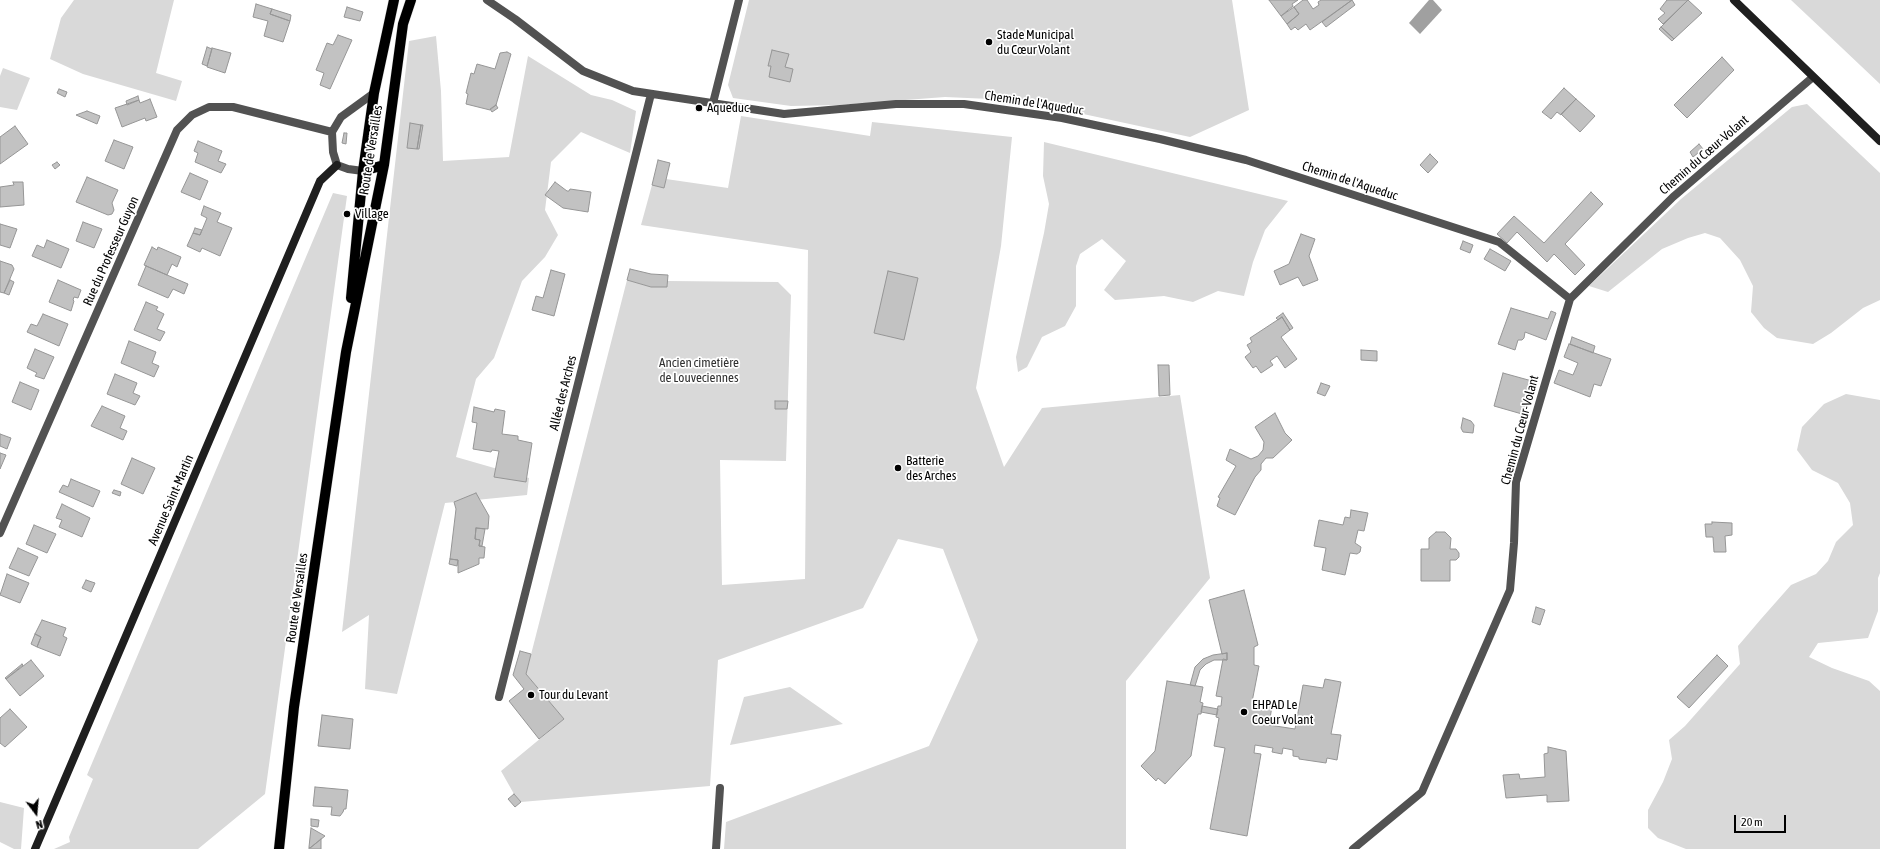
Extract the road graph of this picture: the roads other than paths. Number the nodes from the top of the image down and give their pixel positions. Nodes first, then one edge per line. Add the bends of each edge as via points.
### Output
1 (394, 0) edge
2 (411, 0) edge
3 (487, 0) edge
4 (739, 0) edge
5 (1734, 0) edge
6 (1813, 77) junction
7 (374, 92) junction
8 (651, 94) junction
9 (713, 103) junction
10 (332, 132) junction
11 (1880, 142) edge
12 (336, 165) junction
13 (384, 165) junction
14 (363, 171) junction
15 (1570, 299) junction
16 (346, 352) junction
17 (0, 533) edge
18 (499, 697) dead end
19 (720, 788) dead end
20 (35, 849) edge
21 (279, 849) edge
22 (716, 849) edge
23 (1353, 849) edge

1 - 7 main road, Route de Versailles
2 - 13 main road, Route de Versailles via 403,24
3 - 8 street, Chemin de l'Aqueduc via 583,71 633,91
4 - 9 street
5 - 6 street
6 - 11 street
6 - 15 street, Chemin du Cœur-Volant via 1674,197
7 - 10 street via 341,118
7 - 14 main road, Route de Versailles
8 - 9 street, Chemin de l'Aqueduc
8 - 18 street, Allée des Arches
9 - 15 street, Chemin de l'Aqueduc via 784,114 896,104 964,104 1062,118 1160,139 1246,160 1499,242
10 - 12 street
10 - 17 street, Rue du Professeur Guyon via 233,107 209,107 192,115 177,130
12 - 14 street
12 - 20 street, Avenue Saint-Martin via 320,181
13 - 14 main road
13 - 16 main road, Route de Versailles
14 - 16 main road, Route de Versailles
15 - 23 street, Chemin du Cœur-Volant via 1516,482 1510,590 1422,792
16 - 21 main road, Route de Versailles via 294,707
19 - 22 street

